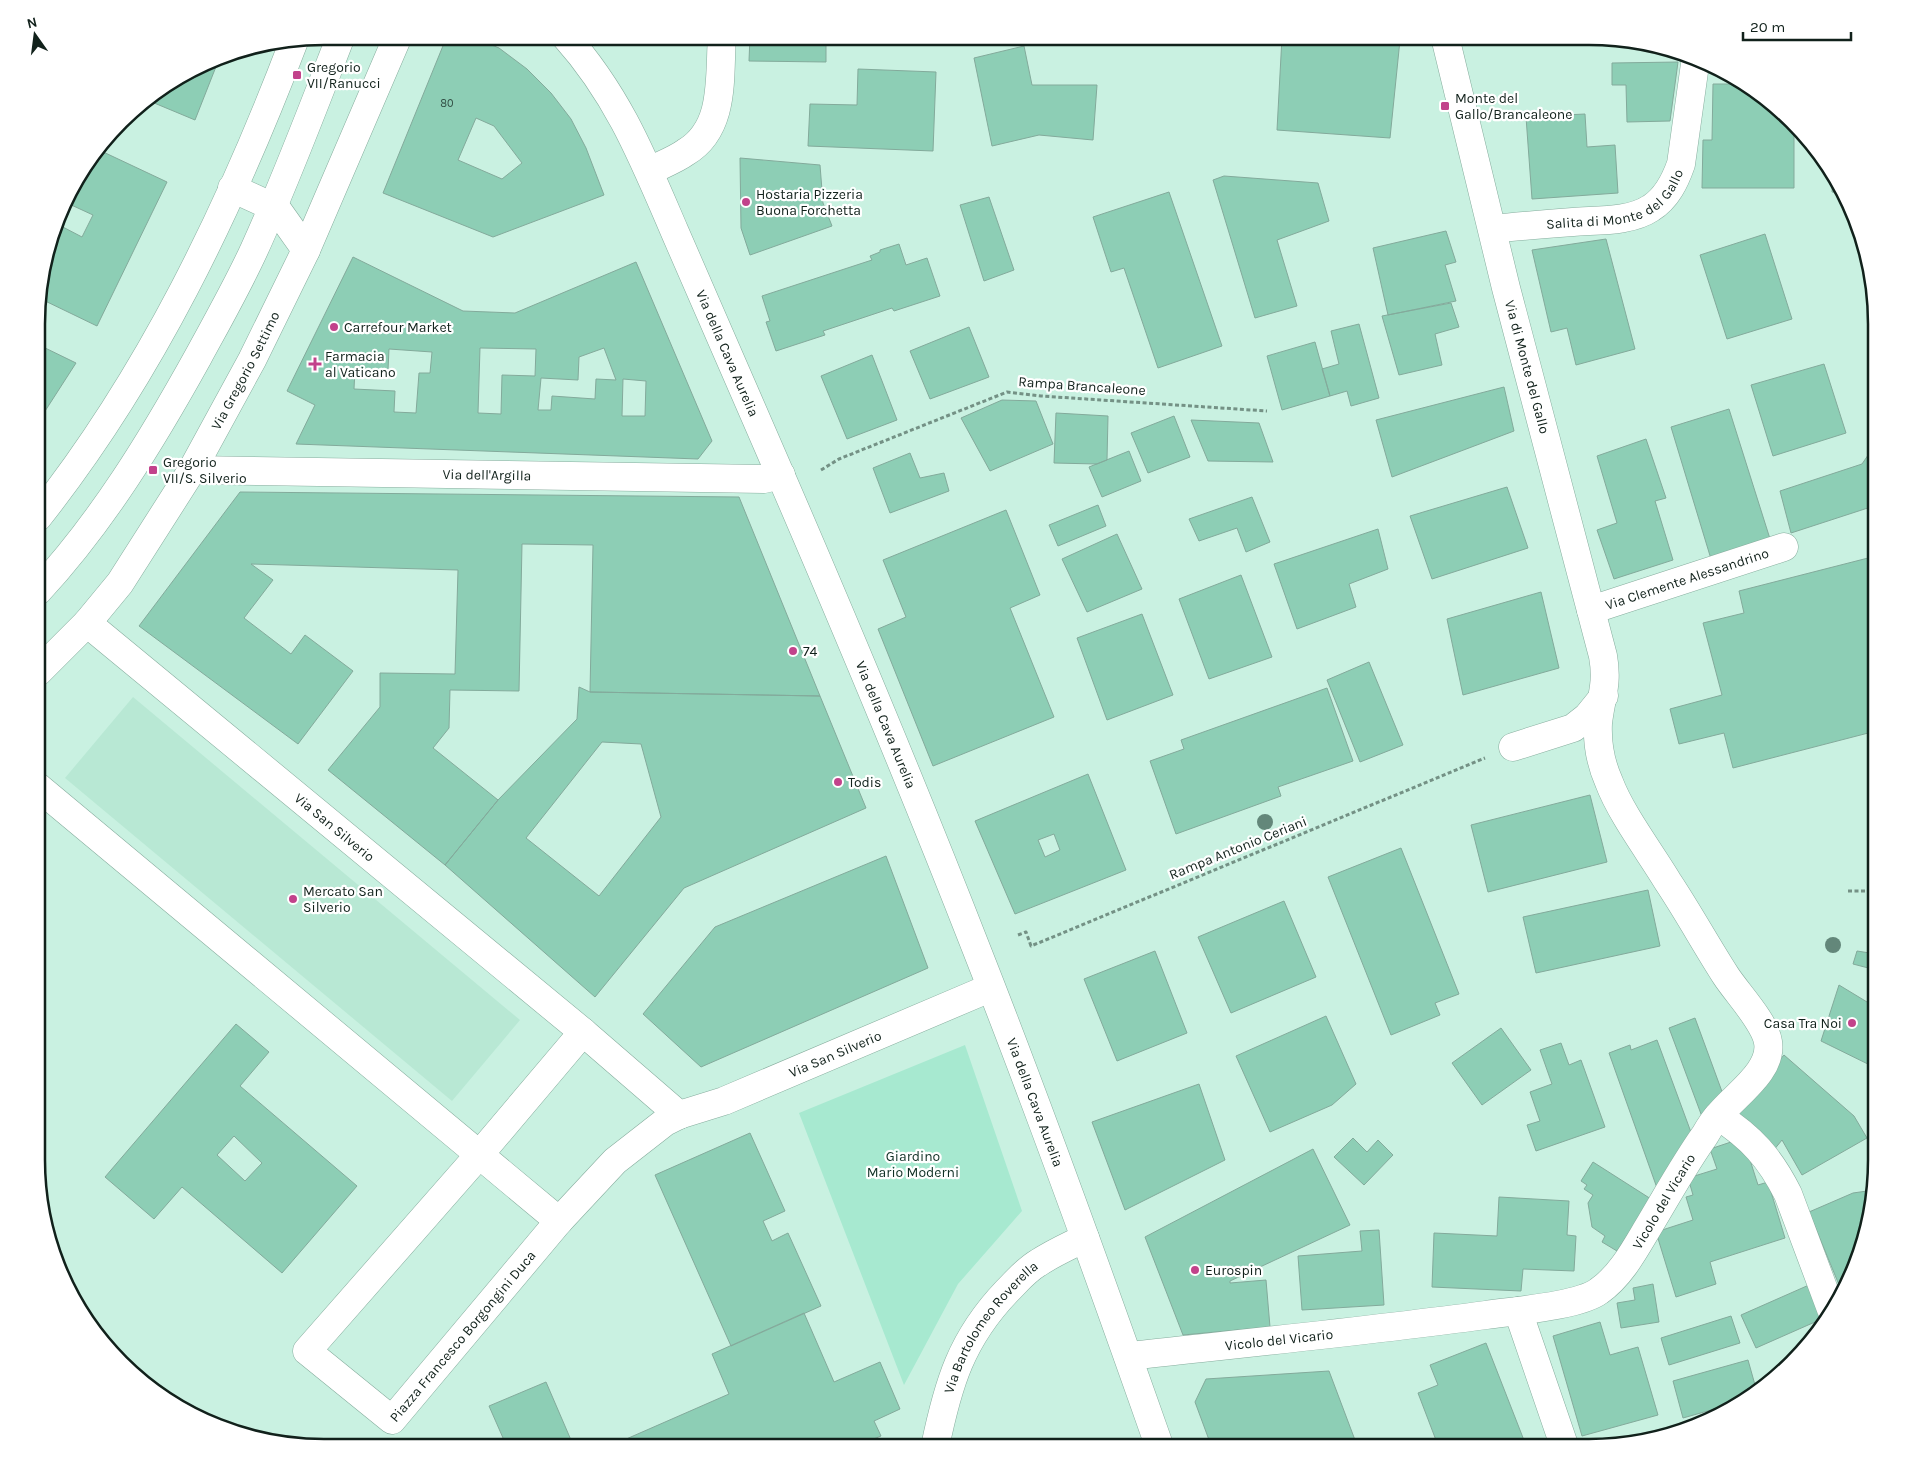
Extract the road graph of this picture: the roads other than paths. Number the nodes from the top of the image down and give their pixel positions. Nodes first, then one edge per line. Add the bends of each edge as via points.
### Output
1 (337, 45) edge
2 (394, 45) edge
3 (572, 45) edge
4 (721, 45) edge
5 (1447, 45) edge
6 (292, 47) edge
7 (1695, 66) edge
8 (648, 172) junction
9 (232, 188) junction
10 (273, 207) junction
11 (1493, 229) junction
12 (306, 250) junction
13 (192, 470) junction
14 (781, 475) junction
15 (45, 508) edge
16 (1784, 547) dead end
17 (45, 583) edge
18 (1591, 610) junction
19 (87, 623) junction
20 (45, 665) edge
21 (1604, 696) junction
22 (1513, 747) dead end
23 (45, 793) edge
24 (990, 988) junction
25 (582, 1032) junction
26 (679, 1115) junction
27 (1718, 1116) junction
28 (479, 1155) junction
29 (559, 1222) junction
30 (1085, 1238) junction
31 (1829, 1303) edge
32 (1518, 1311) junction
33 (1128, 1356) junction
34 (937, 1439) edge
35 (1157, 1439) edge
36 (1562, 1439) edge

1 - 10 street
2 - 12 street, Via Gregorio Settimo
3 - 8 street, Via della Cava Aurelia via 607,91 635,140
4 - 8 street via 718,104 708,131 688,152
5 - 11 street, Via di Monte del Gallo
6 - 9 street
7 - 11 street, Salita di Monte del Gallo via 1681,164 1667,193 1652,208 1634,216
8 - 14 street, Via della Cava Aurelia
9 - 10 street
9 - 15 street via 189,280 134,380 86,454
10 - 12 street
10 - 17 street via 230,298 169,410 98,518
11 - 18 street, Via di Monte del Gallo
12 - 13 street, Via Gregorio Settimo via 252,360
13 - 14 street, Via dell'Argilla via 764,479
13 - 19 street, Via Gregorio Settimo via 120,583
14 - 24 street, Via della Cava Aurelia via 922,812
16 - 18 street, Via Clemente Alessandrino
18 - 21 street, Via di Monte del Gallo via 1605,668
19 - 20 street, Via Gregorio Settimo
19 - 25 street, Via San Silverio
21 - 22 street via 1573,728
21 - 27 street, Vicolo del Vicario via 1599,719 1599,747 1613,793 1726,976 1765,1031 1768,1042 1769,1051 1761,1070
23 - 28 street
24 - 26 street, Via San Silverio via 724,1102
24 - 30 street, Via della Cava Aurelia
25 - 26 street, Via San Silverio
25 - 28 street
26 - 29 street, Via San Silverio via 654,1129 620,1156
27 - 31 street via 1750,1140 1779,1176
27 - 32 street, Vicolo del Vicario via 1634,1251 1597,1294
28 - 29 street
28 - 29 street, Piazza Francesco Borgongini Duca via 307,1351 392,1420
30 - 33 street, Via della Cava Aurelia
30 - 34 street, Via Bartolomeo Roverella via 1025,1272 984,1317 956,1366
32 - 33 street, Vicolo del Vicario
32 - 36 street
33 - 35 street, Via della Cava Aurelia

